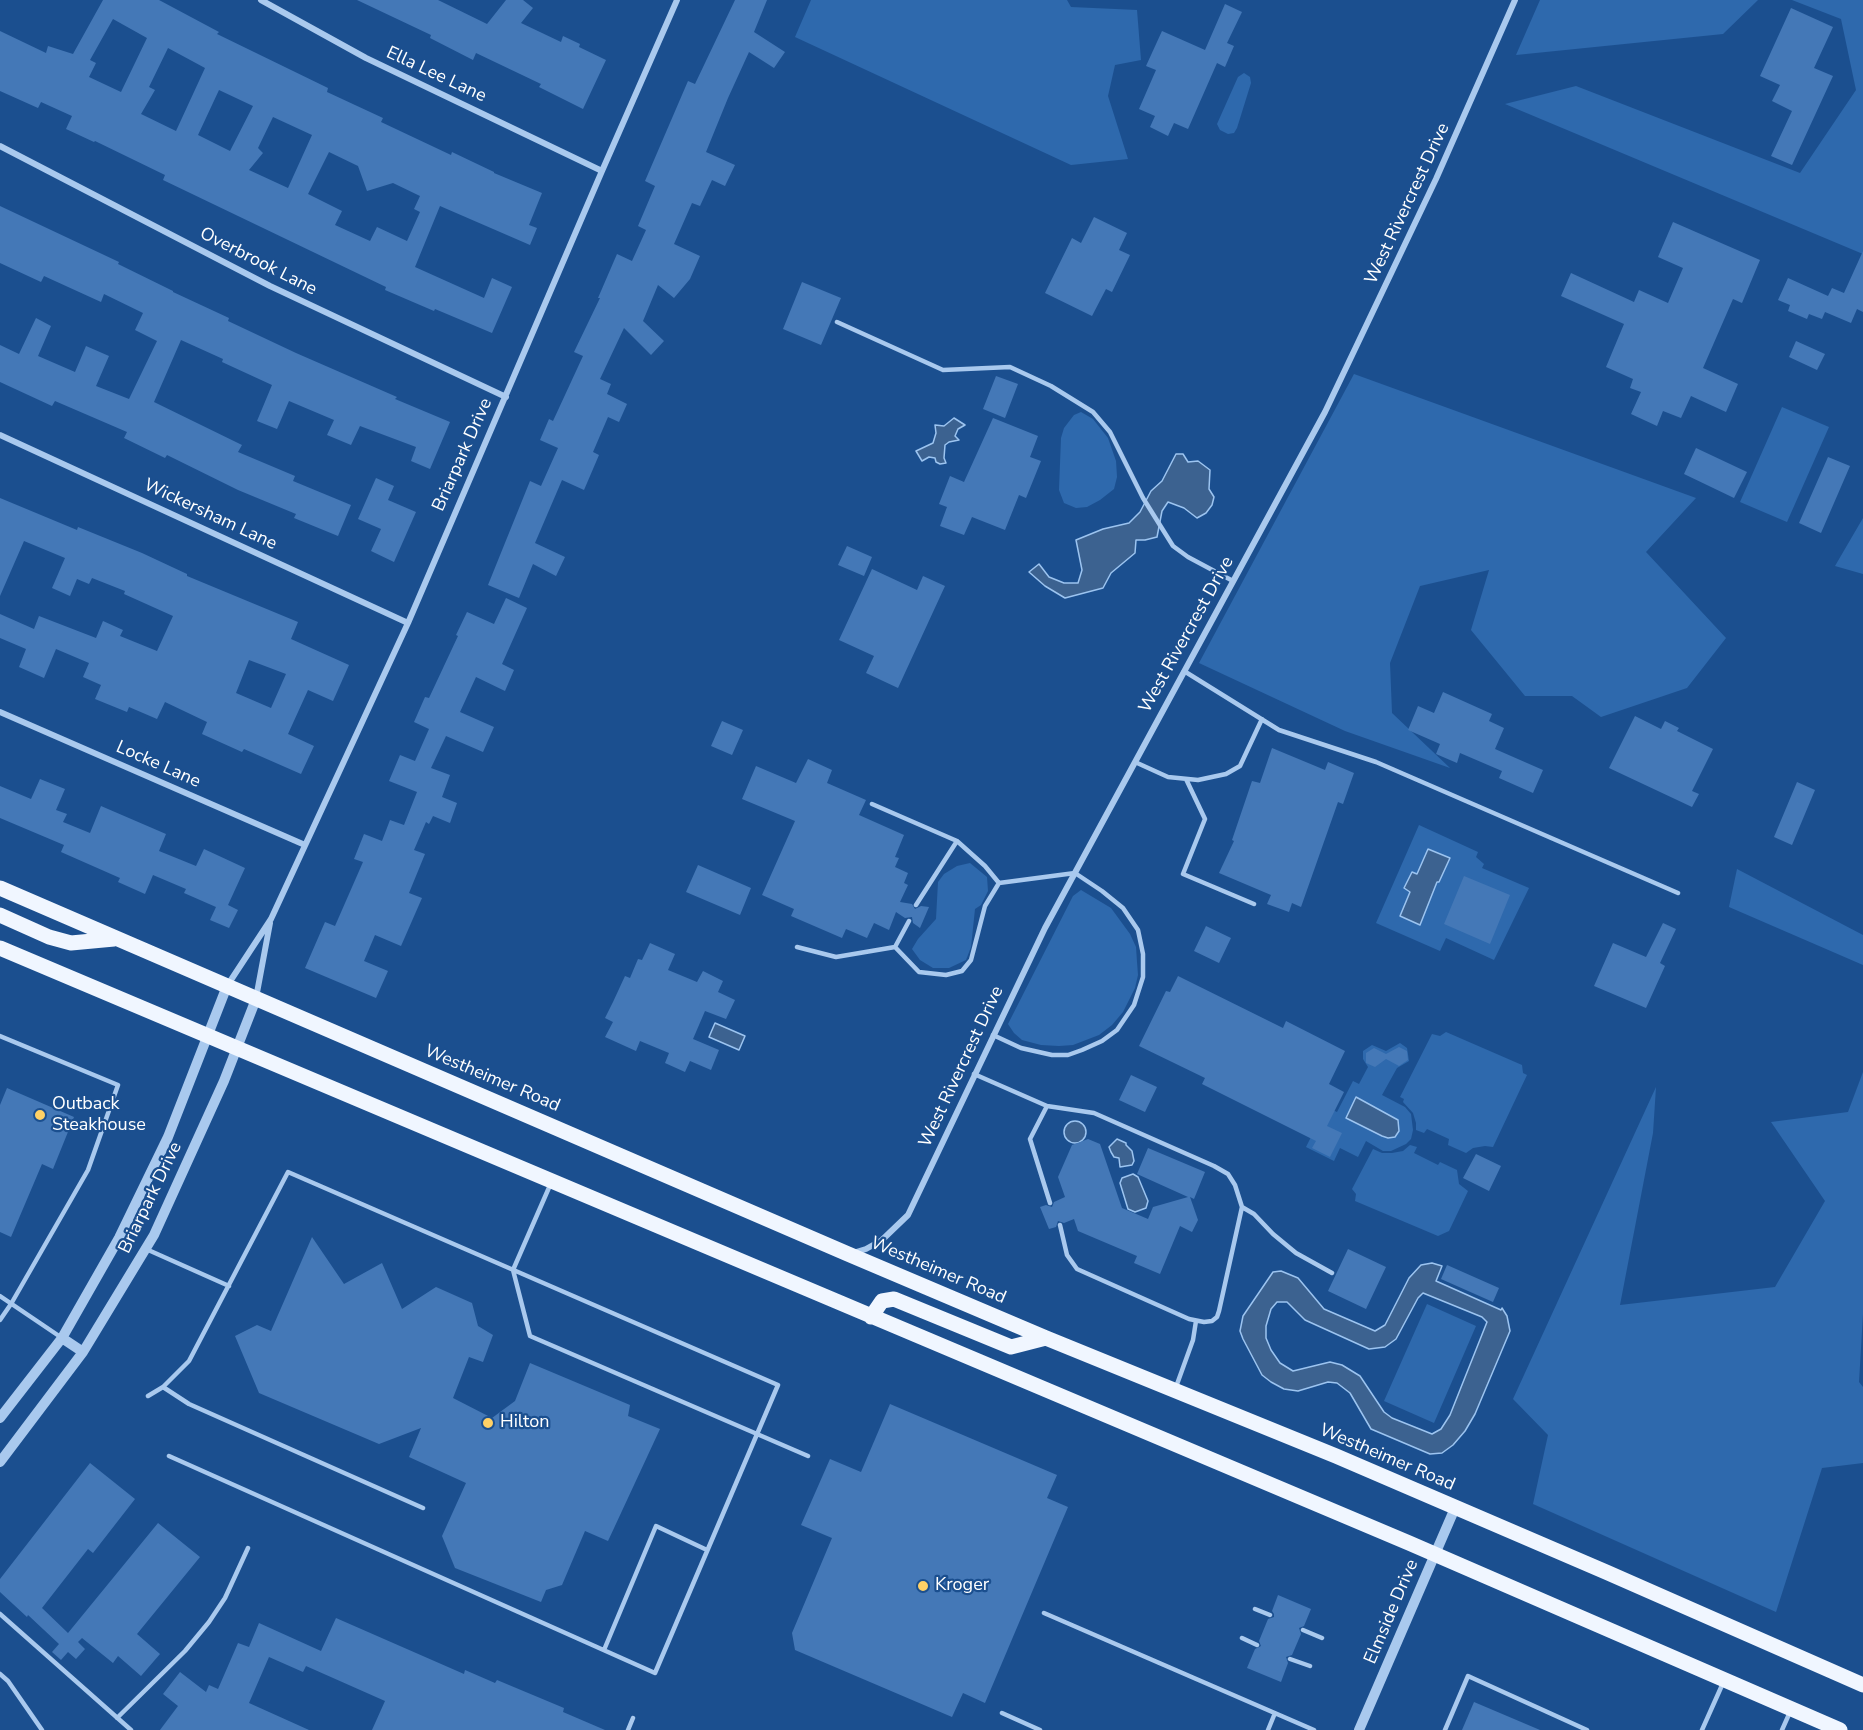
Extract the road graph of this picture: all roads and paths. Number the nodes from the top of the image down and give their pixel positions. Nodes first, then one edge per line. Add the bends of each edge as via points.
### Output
1 (261, 0) edge
2 (677, 0) edge
3 (1515, 0) edge
4 (0, 146) edge
5 (602, 171) junction
6 (837, 322) dead end
7 (506, 398) junction
8 (0, 435) edge
9 (1233, 581) junction
10 (408, 623) junction
11 (1184, 671) junction
12 (0, 712) edge
13 (1262, 719) junction
14 (1135, 762) junction
15 (1186, 779) junction
16 (872, 804) dead end
17 (957, 841) junction
18 (305, 845) junction
19 (1075, 873) junction
20 (999, 883) junction
21 (0, 888) edge
22 (1678, 893) dead end
23 (1254, 904) dead end
24 (916, 905) dead end
25 (0, 915) edge
26 (271, 919) junction
27 (909, 921) dead end
28 (117, 938) junction
29 (797, 947) dead end
30 (895, 947) junction
31 (0, 948) edge
32 (227, 986) junction
33 (255, 999) junction
34 (207, 1035) junction
35 (993, 1035) junction
36 (0, 1036) edge
37 (237, 1048) junction
38 (974, 1074) junction
39 (1047, 1106) junction
40 (552, 1182) junction
41 (1050, 1203) dead end
42 (1242, 1207) junction
43 (1060, 1225) dead end
44 (146, 1249) junction
45 (848, 1254) junction
46 (513, 1270) junction
47 (1332, 1273) dead end
48 (229, 1286) junction
49 (0, 1296) edge
50 (11, 1304) junction
51 (871, 1317) junction
52 (0, 1320) edge
53 (1196, 1322) junction
54 (62, 1338) junction
55 (1046, 1338) junction
56 (83, 1352) junction
57 (164, 1387) junction
58 (1174, 1390) junction
59 (148, 1396) dead end
60 (0, 1418) edge
61 (757, 1434) junction
62 (169, 1456) dead end
63 (808, 1456) dead end
64 (0, 1462) edge
65 (423, 1508) dead end
66 (1455, 1508) junction
67 (248, 1548) dead end
68 (707, 1550) junction
69 (1434, 1554) junction
70 (1255, 1609) dead end
71 (1044, 1613) dead end
72 (0, 1614) edge
73 (1270, 1615) dead end
74 (1303, 1630) dead end
75 (1242, 1638) dead end
76 (1322, 1638) dead end
77 (1257, 1645) dead end
78 (604, 1650) junction
79 (1290, 1659) dead end
80 (1310, 1666) dead end
81 (0, 1674) edge
82 (1724, 1680) junction
83 (1863, 1685) edge
84 (1791, 1709) junction
85 (1002, 1713) dead end
86 (1275, 1713) junction
87 (117, 1718) junction
88 (633, 1718) dead end
89 (42, 1730) edge
90 (131, 1730) edge
91 (628, 1730) edge
92 (1040, 1730) edge
93 (1268, 1730) edge
94 (1314, 1730) edge
95 (1359, 1730) edge
96 (1444, 1730) edge
97 (1587, 1730) edge
98 (1702, 1730) edge
99 (1782, 1730) edge
100 (1840, 1730) edge

1 - 5 street, Ella Lee Lane via 366,58
2 - 5 street, Briarpark Drive
3 - 9 street, West Rivercrest Drive via 1383,295
4 - 7 street, Overbrook Lane via 270,286
5 - 7 street, Briarpark Drive
6 - 9 lane via 943,370 1010,368 1051,386 1093,412 1121,450 1143,498 1173,546
7 - 10 street, Briarpark Drive
8 - 10 street, Wickersham Lane
9 - 11 street, West Rivercrest Drive
10 - 18 street, Briarpark Drive
11 - 13 lane
11 - 14 street, West Rivercrest Drive
12 - 18 street, Locke Lane
13 - 15 lane via 1240,766 1226,774
13 - 22 lane via 1279,730 1376,762
14 - 15 lane via 1168,777
14 - 19 street, West Rivercrest Drive
15 - 23 lane via 1205,819 1183,874
16 - 17 lane
17 - 20 lane
17 - 24 lane
18 - 26 street, Briarpark Drive
19 - 20 lane
19 - 35 street, West Rivercrest Drive
19 - 35 lane via 1123,908 1138,930 1143,977 1134,1005 1117,1030 1102,1041 1068,1054 1052,1056
20 - 30 lane via 985,906 971,960 962,971 945,975 919,972
21 - 28 main road, Westheimer Road
25 - 28 main road via 71,943
26 - 32 street, Briarpark Drive
26 - 33 street, Briarpark Drive
27 - 30 lane
28 - 32 main road, Westheimer Road
29 - 30 lane via 836,957
31 - 34 main road
32 - 33 main road, Westheimer Road
32 - 34 street, Briarpark Drive
33 - 37 street, Briarpark Drive
33 - 45 main road, Westheimer Road
34 - 37 main road
34 - 54 street, Briarpark Drive via 168,1137
35 - 38 street, West Rivercrest Drive
36 - 50 lane via 118,1085 88,1170
37 - 40 main road
37 - 44 street, Briarpark Drive
38 - 39 lane
38 - 45 street, West Rivercrest Drive via 908,1215 882,1240
39 - 41 lane via 1030,1139
39 - 42 lane via 1094,1113 1214,1166 1228,1174
40 - 46 lane
40 - 51 main road
42 - 47 lane via 1296,1253
42 - 53 lane via 1217,1317
43 - 53 lane via 1067,1255 1077,1269
44 - 48 lane
44 - 56 street, Briarpark Drive
45 - 55 main road, Westheimer Road
46 - 48 lane via 288,1172
46 - 61 lane via 530,1336
46 - 61 lane via 778,1385
48 - 57 lane via 189,1361
49 - 50 lane
50 - 52 lane
50 - 54 lane
51 - 55 main road via 882,1301 894,1299 1011,1347
51 - 69 main road
53 - 58 lane
54 - 56 street
54 - 60 street, Briarpark Drive
55 - 58 main road, Westheimer Road
56 - 64 street, Briarpark Drive
57 - 59 lane
57 - 65 lane via 189,1404
58 - 66 main road, Westheimer Road
61 - 63 lane
61 - 68 lane
62 - 78 lane
66 - 69 street, Elmside Drive
66 - 83 main road, Westheimer Road
67 - 87 lane via 209,1622
68 - 78 lane via 655,1672
68 - 78 lane via 656,1526
69 - 82 main road
69 - 95 street, Elmside Drive
70 - 73 lane
71 - 86 lane
72 - 87 lane
74 - 76 lane
75 - 77 lane
79 - 80 lane
81 - 89 lane
82 - 84 main road
82 - 98 lane
84 - 99 lane
84 - 100 main road
85 - 92 lane
86 - 93 lane
86 - 94 lane
87 - 90 lane
88 - 91 lane
96 - 97 lane via 1467,1676

